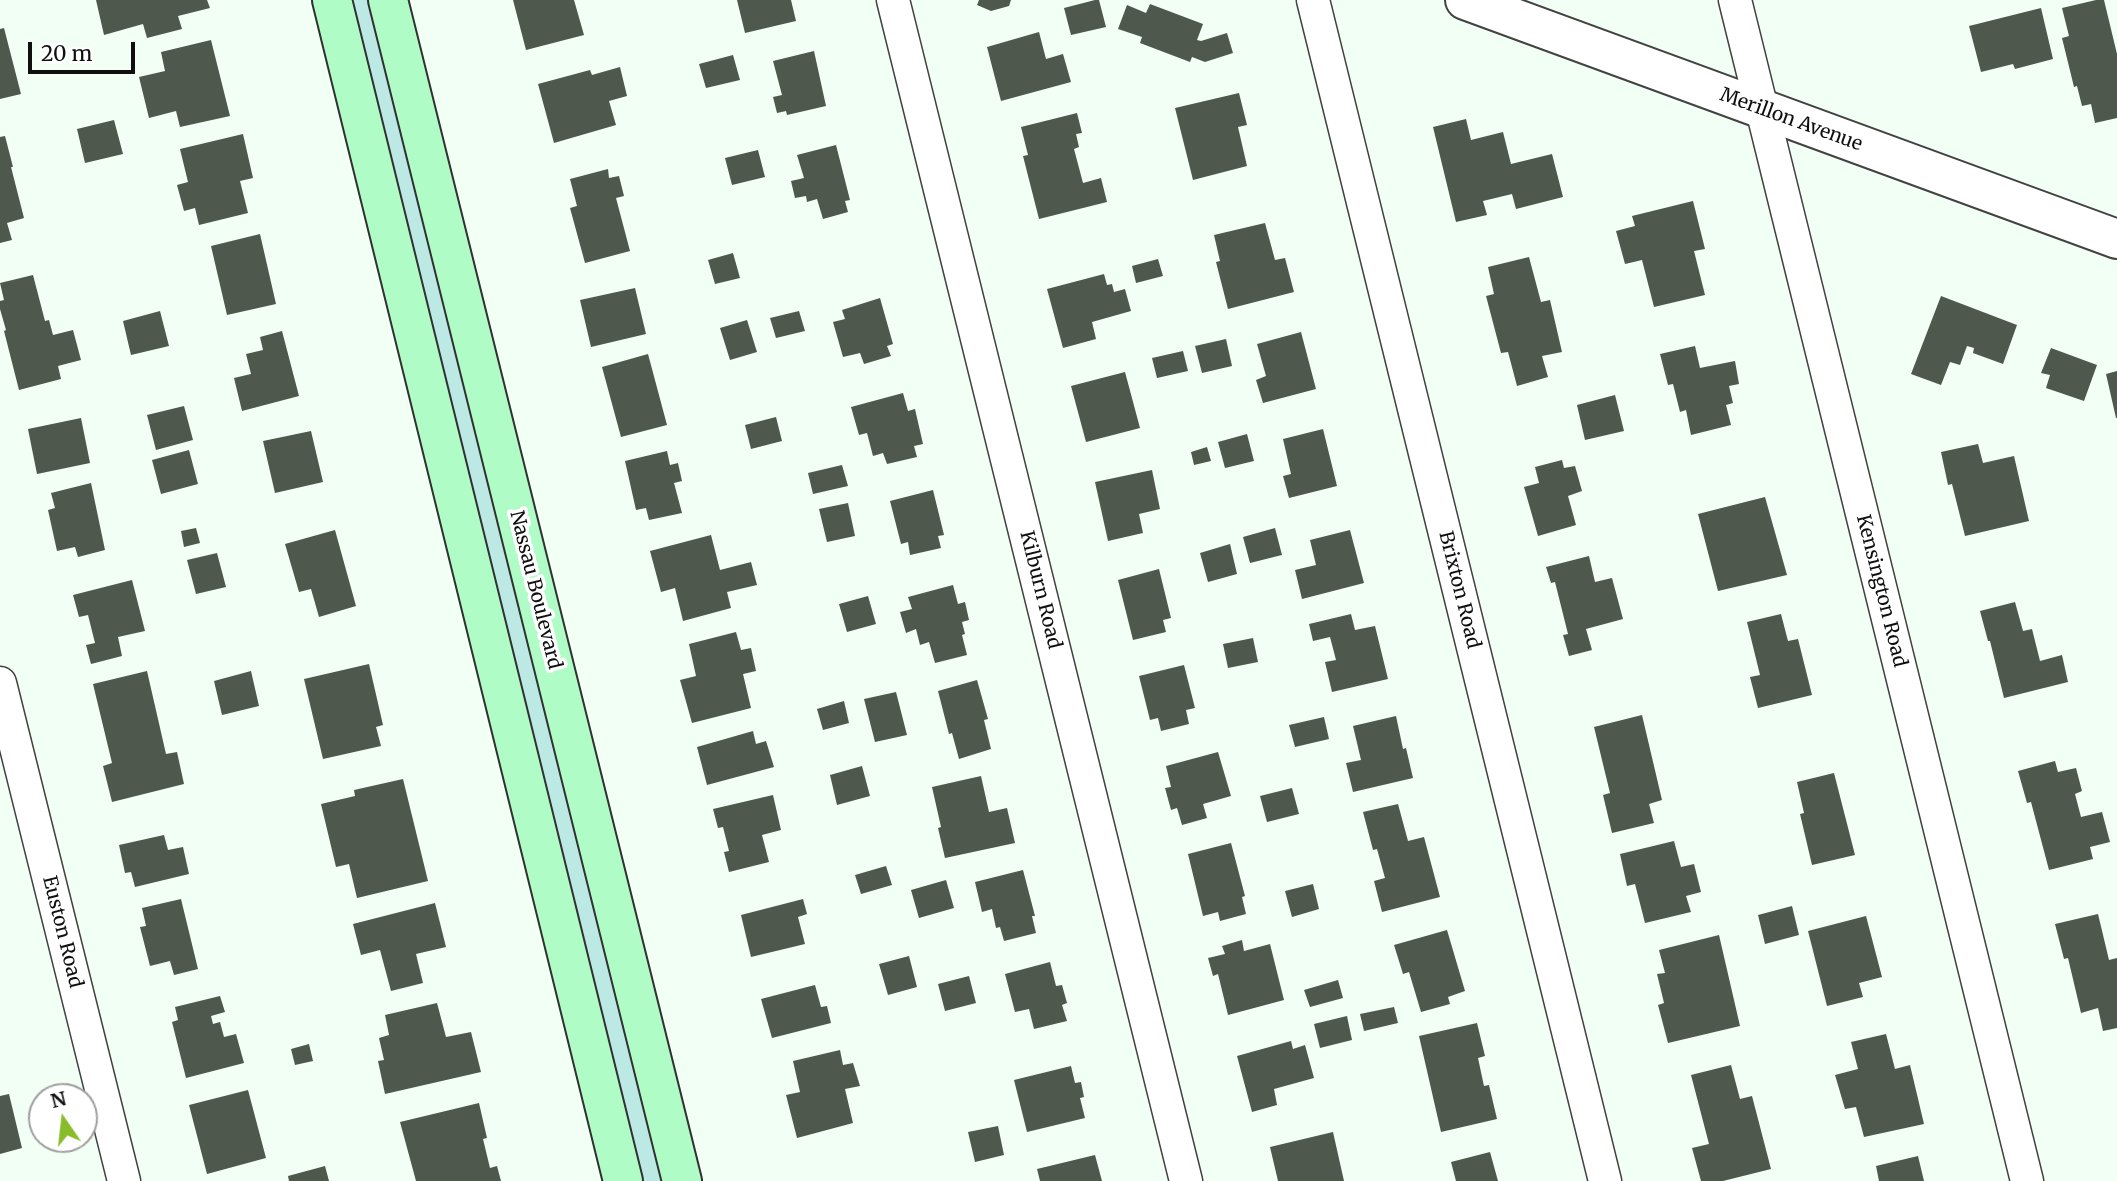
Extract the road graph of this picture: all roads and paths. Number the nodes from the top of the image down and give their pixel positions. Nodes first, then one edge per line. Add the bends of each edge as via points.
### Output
1 (332, 0) edge
2 (388, 0) edge
3 (893, 0) edge
4 (1313, 0) edge
5 (1465, 0) edge
6 (1735, 0) edge
7 (1762, 110) junction
8 (2117, 239) edge
9 (0, 683) edge
10 (124, 1181) edge
11 (624, 1181) edge
12 (682, 1181) edge
13 (1186, 1181) edge
14 (1605, 1181) edge
15 (2028, 1181) edge

1 - 11 main road
2 - 12 main road, Nassau Boulevard
3 - 13 street, Kilburn Road
4 - 14 street, Brixton Road
5 - 7 street, Merillon Avenue
6 - 7 street, Kensington Road
7 - 8 street, Merillon Avenue
7 - 15 street, Kensington Road
9 - 10 street, Euston Road

